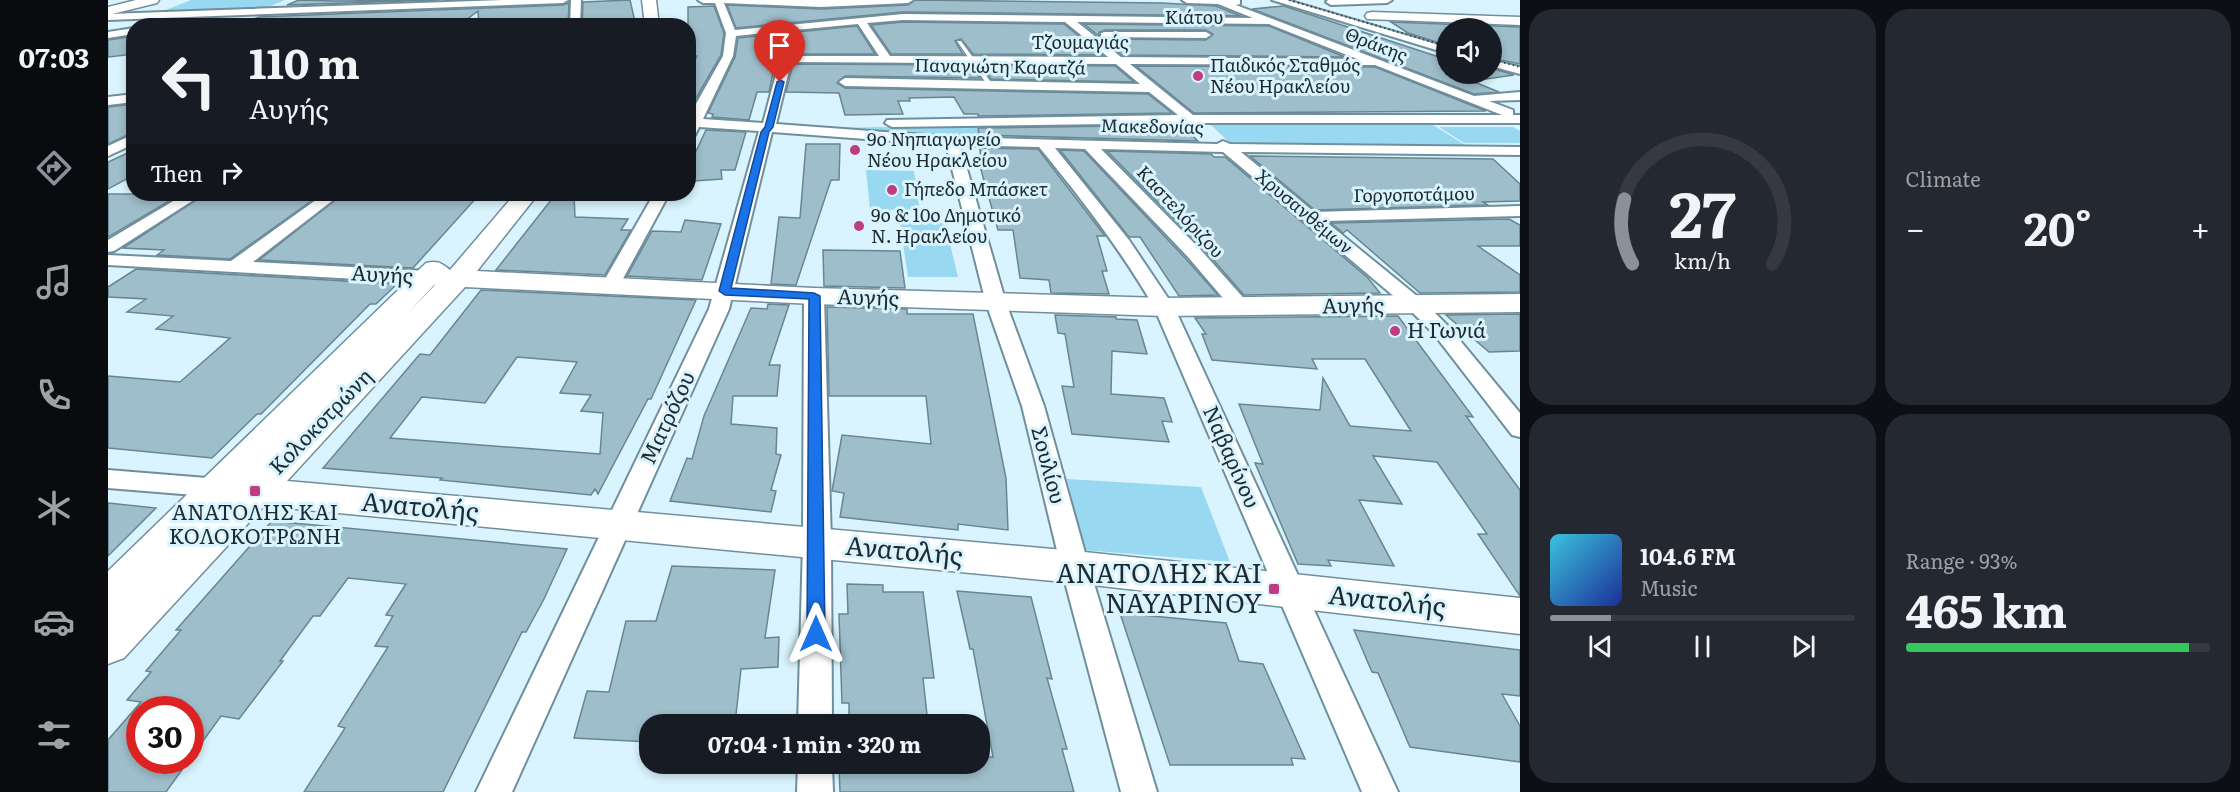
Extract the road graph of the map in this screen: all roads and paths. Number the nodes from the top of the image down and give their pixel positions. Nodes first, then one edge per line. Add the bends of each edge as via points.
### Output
1 (131, 0) edge
2 (152, 0) edge
3 (372, 0) edge
4 (455, 0) edge
5 (545, 0) edge
6 (563, 0) edge
7 (576, 0) edge
8 (649, 0) edge
9 (703, 0) edge
10 (718, 0) edge
11 (908, 0) edge
12 (1180, 0) edge
13 (1187, 0) edge
14 (1277, 0) edge
15 (1315, 0) edge
16 (1387, 0) edge
17 (291, 1) edge
18 (850, 2) edge
19 (1221, 2) junction
20 (1331, 2) dead end
21 (1256, 3) dead end
22 (108, 4) edge
23 (445, 6) junction
24 (355, 9) junction
25 (108, 11) edge
26 (270, 11) junction
27 (178, 16) junction
28 (1372, 16) junction
29 (108, 17) edge
30 (1065, 17) junction
31 (174, 18) edge
32 (265, 18) edge
33 (348, 18) edge
34 (437, 18) dead end
35 (575, 18) edge
36 (651, 18) edge
37 (860, 20) junction
38 (1216, 20) junction
39 (1270, 21) junction
40 (1520, 21) edge
41 (790, 27) junction
42 (1414, 28) dead end
43 (1242, 31) dead end
44 (126, 32) edge
45 (731, 33) junction
46 (108, 35) edge
47 (1106, 35) dead end
48 (1221, 35) dead end
49 (959, 42) dead end
50 (1436, 47) edge
51 (786, 59) junction
52 (887, 60) junction
53 (973, 60) junction
54 (1121, 62) junction
55 (1375, 62) junction
56 (1502, 66) edge
57 (1520, 71) edge
58 (845, 82) dead end
59 (990, 85) junction
60 (1153, 88) junction
61 (1520, 96) edge
62 (1468, 98) junction
63 (126, 99) edge
64 (108, 101) edge
65 (696, 115) edge
66 (1520, 118) edge
67 (1190, 119) junction
68 (696, 122) edge
69 (776, 128) junction
70 (952, 141) junction
71 (126, 142) edge
72 (1044, 144) junction
73 (1089, 145) junction
74 (1227, 148) junction
75 (1520, 151) edge
76 (108, 152) edge
77 (184, 201) edge
78 (324, 201) edge
79 (496, 201) edge
80 (520, 201) edge
81 (657, 201) edge
82 (1520, 211) edge
83 (1310, 217) junction
84 (108, 247) edge
85 (116, 261) edge
86 (235, 267) junction
87 (108, 272) edge
88 (442, 278) junction
89 (610, 286) junction
90 (725, 291) junction
91 (814, 296) junction
92 (996, 303) junction
93 (1520, 303) edge
94 (1416, 305) junction
95 (1164, 307) junction
96 (1241, 308) junction
97 (1520, 429) edge
98 (108, 479) edge
99 (237, 489) junction
100 (618, 525) junction
101 (817, 543) junction
102 (1075, 567) junction
103 (1290, 591) junction
104 (108, 598) edge
105 (1520, 616) edge
106 (108, 644) edge
107 (815, 714) edge
108 (815, 774) edge
109 (494, 792) edge
110 (815, 792) edge
111 (1139, 792) edge
112 (1380, 792) edge

1 - 22 main road
2 - 25 main road
3 - 24 street
4 - 23 street
5 - 6 street
5 - 23 street
7 - 35 street
8 - 36 main road
9 - 10 street
10 - 18 street
10 - 45 street
11 - 18 street
12 - 38 street, Κιάτου
13 - 19 street
14 - 50 street
15 - 28 street
16 - 20 street
17 - 26 street
19 - 21 street
19 - 39 street, Θράκης
23 - 24 street
23 - 34 street
24 - 26 street
24 - 33 street
26 - 27 street
26 - 32 street
27 - 29 street
27 - 31 street
28 - 40 main road
28 - 42 street
30 - 37 street
30 - 38 street
30 - 54 street, Χρυσανθέμων
37 - 41 street
37 - 52 street
38 - 39 street
38 - 43 street, Κιάτου
39 - 55 street, Θράκης
41 - 45 street
41 - 51 street, Ματρόζου
44 - 46 street
45 - 65 street via 722,71
47 - 48 street, Κιάτου
49 - 53 lane
51 - 52 street, Τζουμαγιάς
51 - 69 street, Ματρόζου
52 - 53 street, Τζουμαγιάς
53 - 54 street, Τζουμαγιάς
53 - 59 lane
54 - 55 street, Τζουμαγιάς
54 - 60 street, Χρυσανθέμων
55 - 62 street, Θράκης
56 - 57 street
58 - 59 street, Παναγιώτη Καρατζά
59 - 60 street, Παναγιώτη Καρατζά
60 - 67 street, Χρυσανθέμων
61 - 62 street
62 - 66 street, Θράκης
63 - 64 street
66 - 67 street, Μακεδονίας
67 - 69 street, Μακεδονίας via 813,124
67 - 74 street, Χρυσανθέμων
68 - 69 street, Μακεδονίας
69 - 70 street, Μακεδονίας
69 - 90 street, Ματρόζου via 765,132
70 - 72 street, Μακεδονίας
70 - 92 street, Σουλίου
71 - 76 street
72 - 73 street, Μακεδονίας
72 - 95 street, Ναβαρίνου via 1099,209
73 - 74 street, Μακεδονίας
73 - 96 street, Καστελόριζου via 1194,253
74 - 75 street, Μακεδονίας
74 - 83 street, Χρυσανθέμων
77 - 84 street
78 - 86 street
79 - 88 main road, Κολοκοτρώνη
80 - 88 main road, Κολοκοτρώνη
81 - 89 street
82 - 83 street, Γοργοποτάμου
83 - 94 street, Χρυσανθέμων
85 - 86 street, Αυγής
85 - 87 street
86 - 88 street, Αυγής
88 - 89 main road, Αυγής
88 - 99 main road, Κολοκοτρώνη
89 - 90 main road, Αυγής
90 - 91 main road, Αυγής
90 - 100 street, Ματρόζου
91 - 92 main road, Αυγής
91 - 101 street
92 - 95 main road, Αυγής
92 - 102 street, Σουλίου via 1033,406
93 - 94 main road, Αυγής
94 - 96 main road, Αυγής
94 - 97 street, Χρυσανθέμων via 1442,330
95 - 96 main road, Αυγής
95 - 103 street, Ναβαρίνου
98 - 99 street, Ανατολής
99 - 100 main road, Ανατολής
99 - 104 main road, Κολοκοτρώνη
99 - 106 main road, Κολοκοτρώνη
100 - 101 main road, Ανατολής
100 - 109 street, Ματρόζου
101 - 102 main road, Ανατολής
101 - 107 street
102 - 103 main road, Ανατολής
102 - 111 street, Σουλίου
103 - 105 main road, Ανατολής
103 - 112 street, Ναβαρίνου
108 - 110 street

